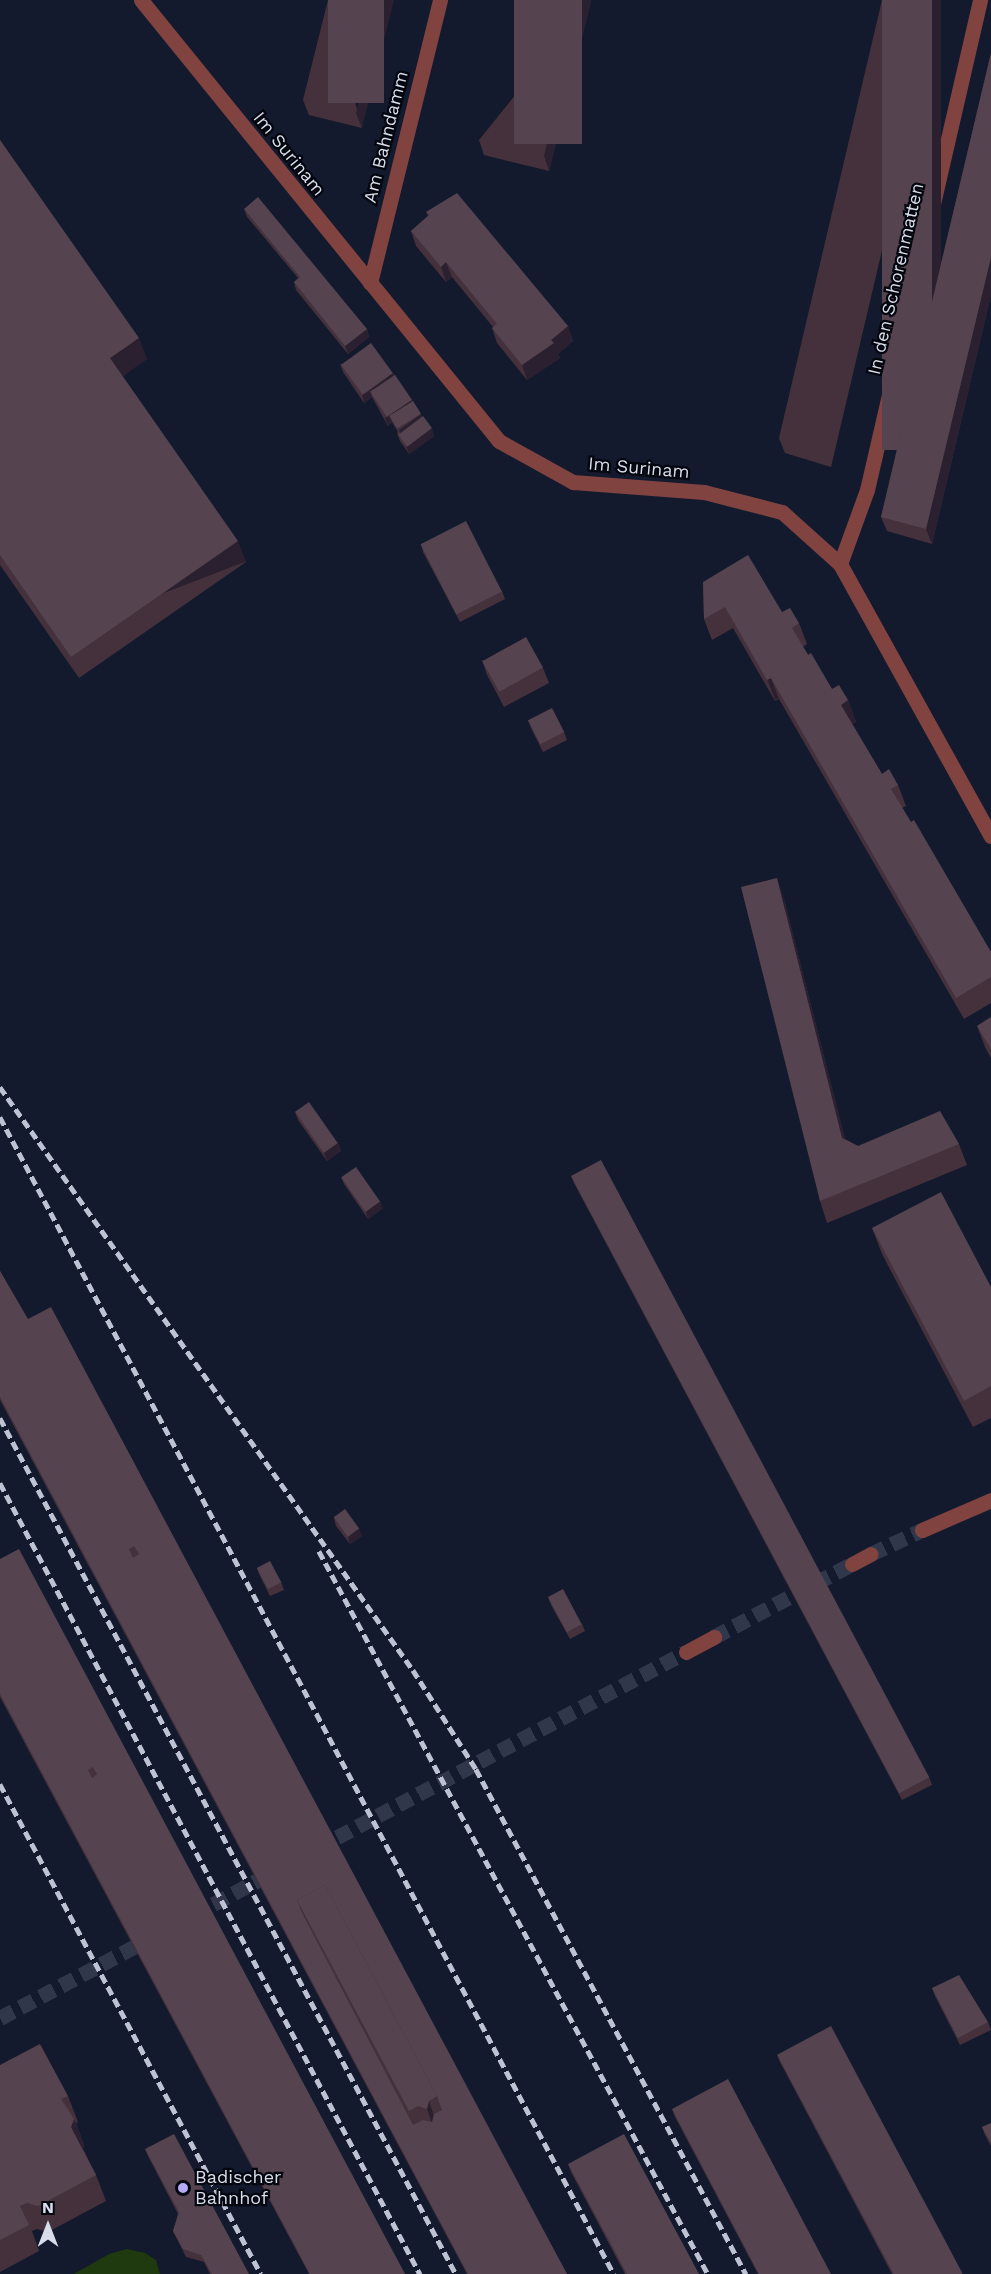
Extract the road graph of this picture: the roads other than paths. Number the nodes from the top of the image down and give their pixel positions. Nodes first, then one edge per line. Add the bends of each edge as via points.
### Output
1 (141, 0) edge
2 (440, 0) edge
3 (980, 0) edge
4 (370, 284) junction
5 (840, 564) junction
6 (991, 836) edge
7 (991, 1500) edge
8 (922, 1530) tunnel mouth
9 (871, 1554) tunnel mouth
10 (852, 1564) tunnel mouth
11 (714, 1637) tunnel mouth
12 (686, 1652) tunnel mouth

1 - 4 street, Im Surinam
2 - 4 street, Am Bahndamm
3 - 5 street, In den Schorenmatten via 867,490
4 - 5 street, Im Surinam via 499,441 573,482 704,492 782,512
5 - 6 street, Im Surinam
7 - 8 street
9 - 10 street
11 - 12 street

